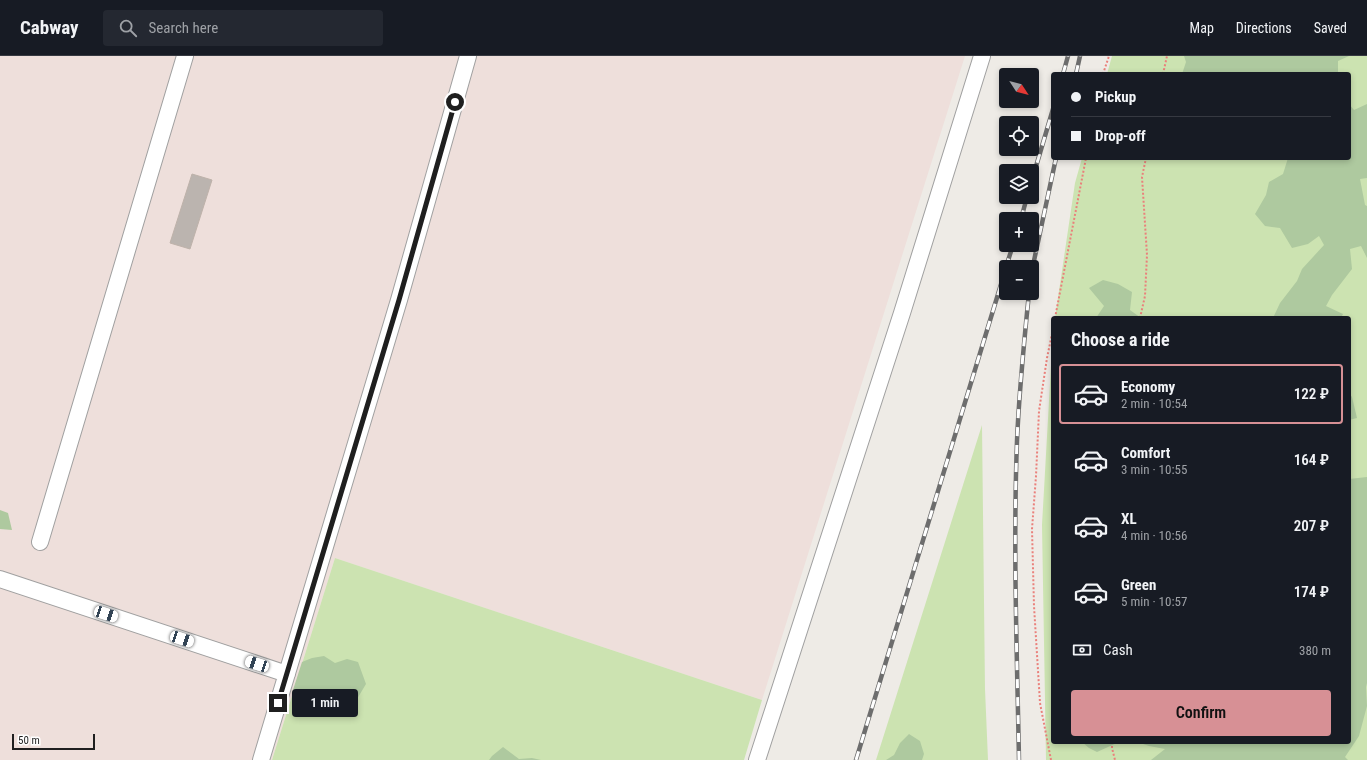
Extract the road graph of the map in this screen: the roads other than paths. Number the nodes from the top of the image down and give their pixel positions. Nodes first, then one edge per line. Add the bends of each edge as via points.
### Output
1 (184, 56) edge
2 (468, 56) edge
3 (982, 56) edge
4 (40, 542) dead end
5 (0, 579) edge
6 (287, 674) junction
7 (261, 760) edge
8 (757, 760) edge

1 - 4 lane
2 - 6 lane via 399,300
3 - 8 lane
5 - 6 lane
6 - 7 lane

